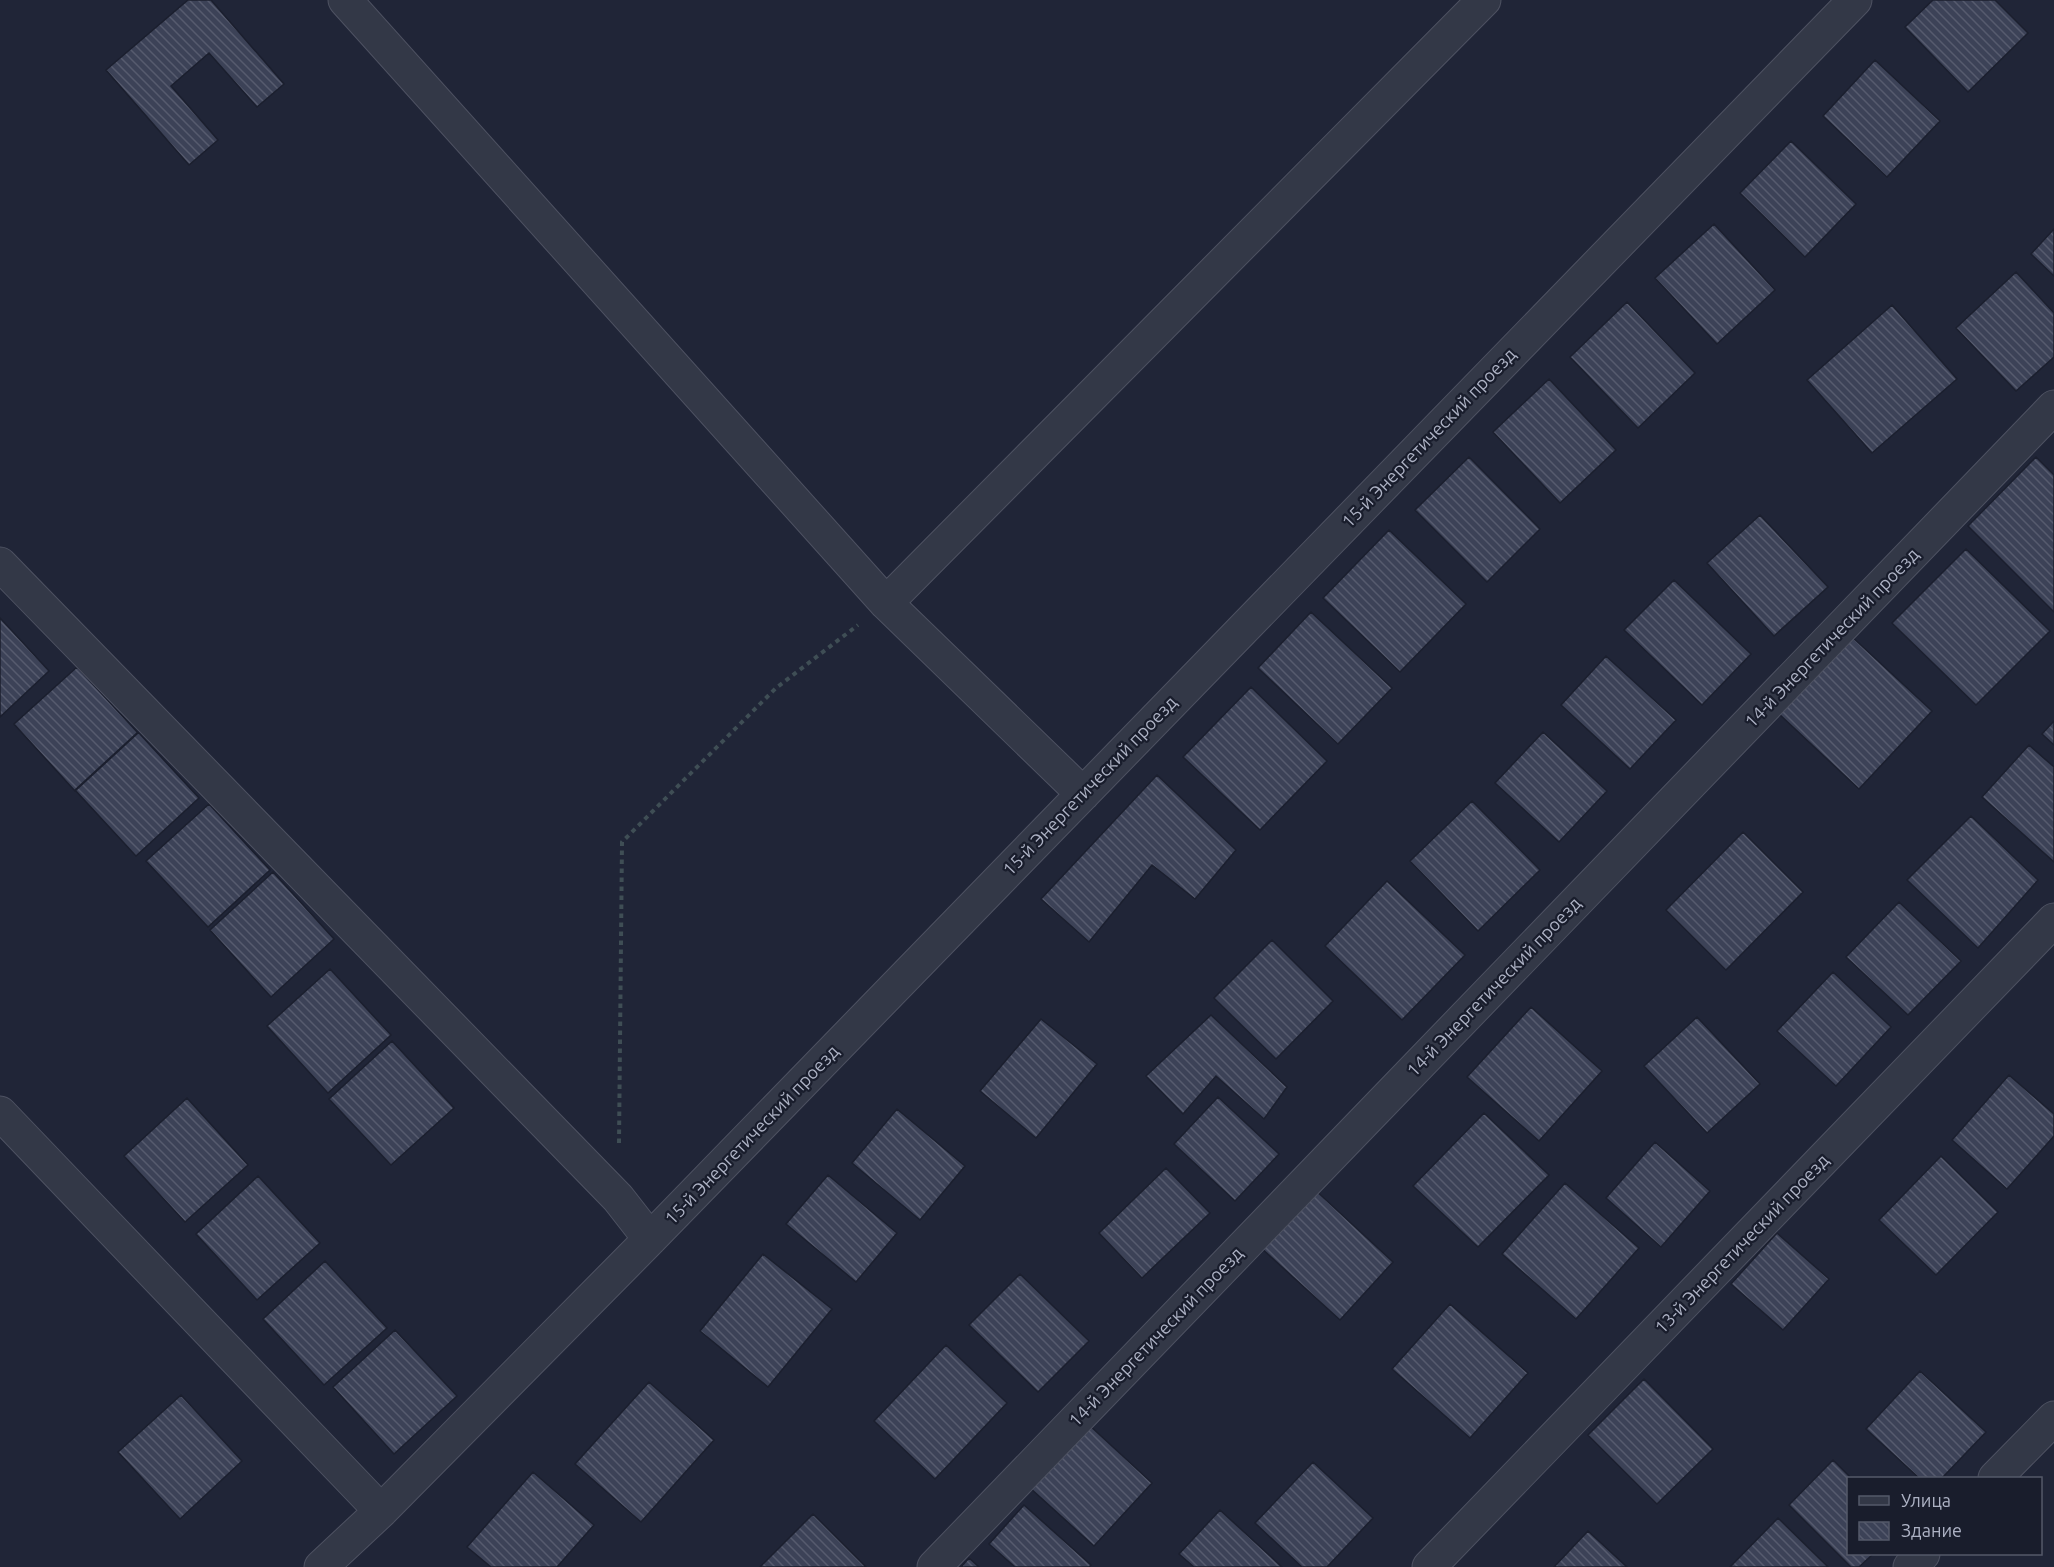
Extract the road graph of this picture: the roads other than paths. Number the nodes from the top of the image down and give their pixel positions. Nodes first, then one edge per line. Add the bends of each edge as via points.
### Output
1 (345, 0) edge
2 (1484, 0) edge
3 (1855, 0) edge
4 (2054, 408) edge
5 (0, 564) edge
6 (886, 603) junction
7 (1083, 794) junction
8 (2054, 920) edge
9 (0, 1113) edge
10 (650, 1239) junction
11 (2054, 1418) edge
12 (1997, 1477) edge
13 (381, 1511) junction
14 (1922, 1555) edge
15 (332, 1563) edge
16 (934, 1567) edge
17 (1429, 1567) edge
18 (1910, 1567) edge

1 - 6 street
2 - 6 street
3 - 7 street, 15-й Энергетический проезд
4 - 16 street, 14-й Энергетический проезд
5 - 10 street via 618,1198
6 - 7 street
7 - 10 street, 15-й Энергетический проезд
8 - 17 street, 13-й Энергетический проезд
9 - 13 street
10 - 13 street, 15-й Энергетический проезд
11 - 12 street
13 - 15 street, 15-й Энергетический проезд
14 - 18 street

